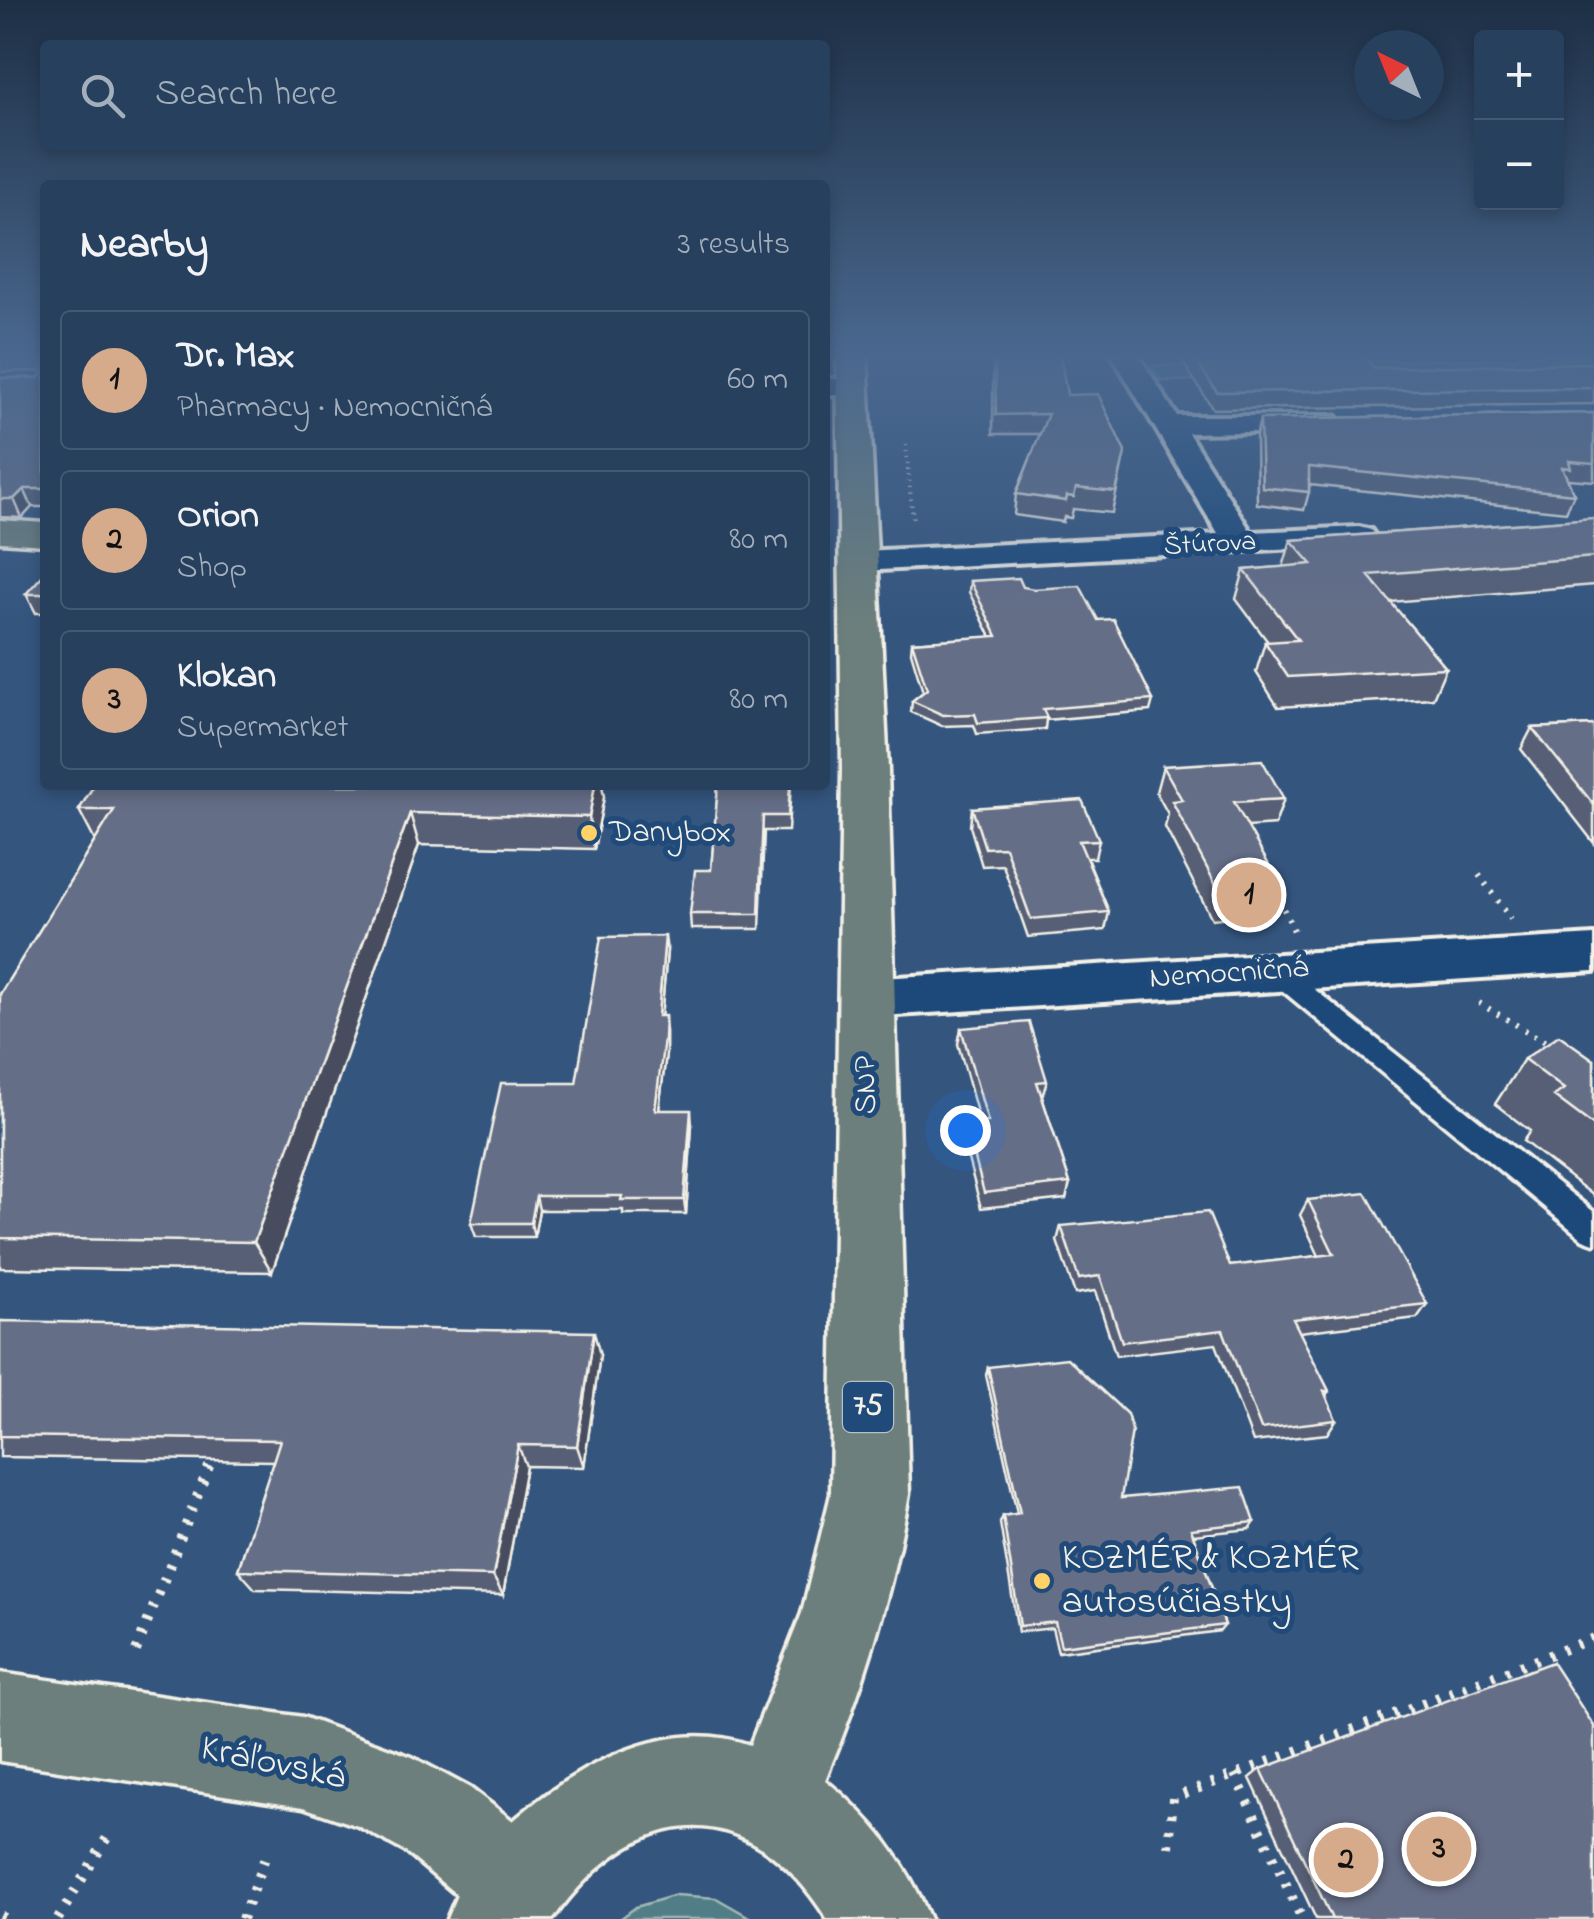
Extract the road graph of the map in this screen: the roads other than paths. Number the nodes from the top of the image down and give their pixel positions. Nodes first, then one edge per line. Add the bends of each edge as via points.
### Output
1 (843, 445) edge
2 (1183, 445) edge
3 (0, 531) edge
4 (40, 534) edge
5 (1398, 535) edge
6 (1241, 542) junction
7 (843, 562) edge
8 (1594, 953) edge
9 (1293, 970) junction
10 (864, 998) junction
11 (1594, 1230) edge
12 (0, 1717) edge
13 (772, 1798) junction
14 (506, 1901) edge
15 (882, 1919) edge

1 - 7 main road, SNP / 75
2 - 6 street
3 - 4 main road
5 - 6 street, Štúrova
6 - 7 street, Štúrova
7 - 10 main road, SNP / 75
8 - 9 street, Nemocničná
9 - 10 street, Nemocničná
9 - 11 lane
10 - 13 main road, SNP / 75 via 870,1494 839,1635
12 - 14 main road, Kráľovská via 302,1762 380,1788 438,1820
13 - 14 main road via 728,1784 638,1790 594,1810 553,1841
13 - 15 main road via 813,1826 851,1866

